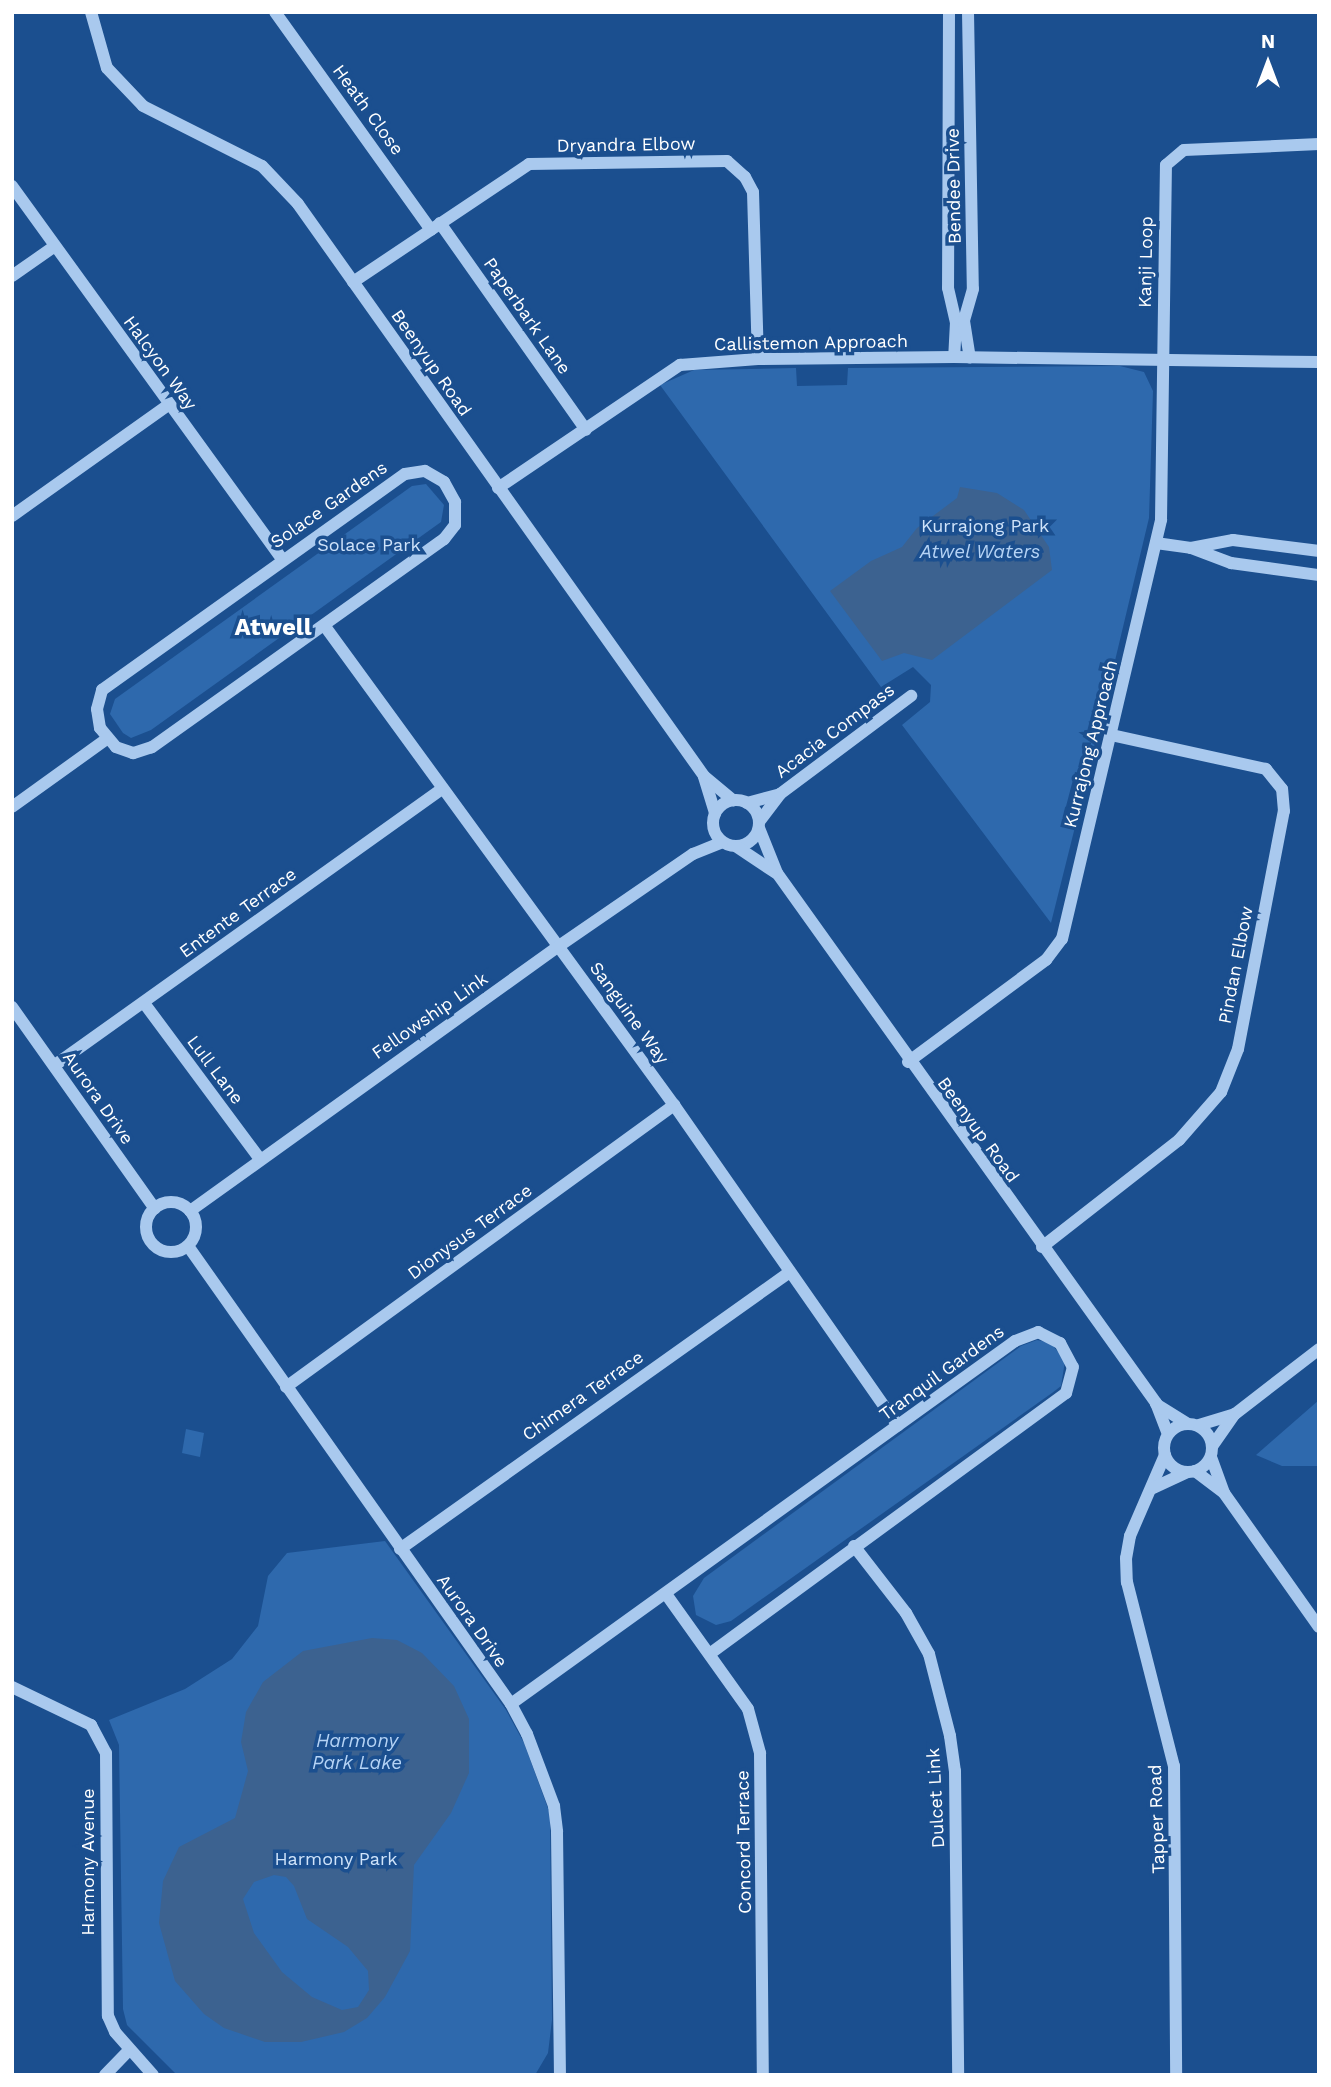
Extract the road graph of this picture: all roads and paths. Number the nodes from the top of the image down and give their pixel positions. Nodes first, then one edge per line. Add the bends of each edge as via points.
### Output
1 (275, 12) edge
2 (949, 12) edge
3 (968, 12) edge
4 (93, 14) edge
5 (1319, 144) edge
6 (12, 186) edge
7 (435, 227) junction
8 (55, 246) junction
9 (12, 276) edge
10 (353, 282) junction
11 (954, 357) junction
12 (970, 358) junction
13 (758, 359) junction
14 (1162, 360) junction
15 (1319, 362) edge
16 (168, 405) junction
17 (586, 430) junction
18 (498, 488) junction
19 (12, 516) edge
20 (1156, 544) junction
21 (1191, 548) junction
22 (1319, 551) edge
23 (282, 559) junction
24 (1319, 575) edge
25 (324, 625) junction
26 (911, 696) dead end
27 (1111, 735) junction
28 (108, 738) junction
29 (704, 776) junction
30 (442, 789) junction
31 (780, 794) junction
32 (733, 800) junction
33 (747, 803) junction
34 (12, 807) edge
35 (714, 819) junction
36 (759, 825) junction
37 (722, 842) junction
38 (737, 847) junction
39 (693, 854) junction
40 (777, 873) junction
41 (559, 946) junction
42 (144, 1003) junction
43 (12, 1007) edge
44 (908, 1062) junction
45 (55, 1066) junction
46 (674, 1105) junction
47 (259, 1158) junction
48 (155, 1209) junction
49 (190, 1211) junction
50 (188, 1246) junction
51 (1042, 1247) junction
52 (788, 1273) junction
53 (1319, 1349) edge
54 (286, 1387) junction
55 (1156, 1403) junction
56 (1235, 1414) junction
57 (1193, 1424) junction
58 (898, 1426) junction
59 (1168, 1434) junction
60 (1212, 1451) junction
61 (1165, 1455) junction
62 (1191, 1471) junction
63 (1153, 1489) junction
64 (1224, 1493) junction
65 (854, 1546) junction
66 (400, 1549) junction
67 (666, 1594) junction
68 (1319, 1627) edge
69 (709, 1654) junction
70 (12, 1687) edge
71 (511, 1704) junction
72 (129, 2050) junction
73 (145, 2072) edge
74 (106, 2075) edge
75 (559, 2075) edge
76 (762, 2075) edge
77 (958, 2075) edge
78 (1176, 2075) edge

1 - 7 street, Heath Close
2 - 11 street, Bendee Drive via 948,288 956,322
3 - 12 street, Bendee Drive via 974,289 964,321
4 - 10 street, Beenyup Road via 107,68 143,106 261,166 298,204
5 - 14 street, Kanji Loop via 1184,150 1166,165
6 - 8 street, Halcyon Way
7 - 10 street, Dryandra Elbow
7 - 13 street, Dryandra Elbow via 529,164 727,161 745,177 753,192
7 - 17 street, Paperbark Lane
8 - 9 street
8 - 16 street, Halcyon Way
10 - 18 street, Beenyup Road
11 - 12 street, Callistemon Approach
11 - 13 street, Callistemon Approach
12 - 14 street, Callistemon Approach
13 - 17 street, Callistemon Approach via 680,365
14 - 15 street
14 - 20 street, Kurrajong Approach via 1161,520
16 - 19 street
16 - 23 street, Halcyon Way
17 - 18 street, Callistemon Approach
18 - 29 street, Beenyup Road
20 - 21 street
20 - 27 street, Kurrajong Approach
21 - 22 street via 1233,540
21 - 24 street via 1231,563
23 - 25 street, Solace Gardens via 405,474 425,471 444,482 455,502 455,525 444,539
23 - 28 street, Solace Gardens via 102,691 97,709 100,728
25 - 28 street, Solace Gardens via 152,747 133,753 116,747
25 - 30 street, Sanguine Way
26 - 31 street, Acacia Compass
27 - 44 street, Kurrajong Approach via 1058,946 1046,960
27 - 51 street, Pindan Elbow via 1266,769 1282,789 1284,811 1238,1049 1221,1092 1180,1140
28 - 34 street
29 - 32 street, Beenyup Road
29 - 35 street, Beenyup Road
30 - 41 street, Sanguine Way
30 - 42 street, Entente Terrace
31 - 33 street, Acacia Compass
31 - 36 street, Acacia Compass
32 - 33 street, Beenyup Road
32 - 35 street
33 - 36 street, Beenyup Road
35 - 37 street, Beenyup Road
35 - 39 street, Fellowship Link
36 - 38 street via 751,841
36 - 40 street, Beenyup Road
37 - 38 street, Beenyup Road
37 - 39 street, Fellowship Link
38 - 40 street, Beenyup Road
39 - 41 street, Fellowship Link
40 - 44 street, Beenyup Road
41 - 46 street, Sanguine Way
41 - 47 street, Fellowship Link
42 - 45 street, Entente Terrace
42 - 47 street, Lull Lane
43 - 45 street, Aurora Drive
44 - 51 street, Beenyup Road
45 - 48 street, Aurora Drive
46 - 52 street, Sanguine Way
46 - 54 street, Dionysus Terrace
47 - 49 street, Fellowship Link
48 - 49 street via 176,1203
48 - 50 street via 147,1221 151,1242 168,1252
49 - 50 street via 196,1225
50 - 54 street, Aurora Drive
51 - 55 street, Beenyup Road
52 - 58 street, Sanguine Way
52 - 66 street, Chimera Terrace
53 - 56 street
54 - 66 street, Aurora Drive
55 - 57 street, Beenyup Road
55 - 59 street, Beenyup Road
56 - 57 street
56 - 60 street
57 - 59 street
57 - 60 street
58 - 65 street, Tranquil Gardens via 1028,1334 1049,1335 1070,1355 1073,1381 1066,1393
58 - 67 street, Tranquil Gardens
59 - 61 street
60 - 62 street
60 - 64 street
61 - 62 street via 1170,1464
61 - 63 street, Tapper Road
62 - 63 street
62 - 64 street
63 - 78 street, Tapper Road via 1130,1536 1126,1558 1127,1582 1174,1766
64 - 68 street
65 - 69 street, Tranquil Gardens
65 - 77 street, Dulcet Link via 906,1613 929,1654 950,1737 955,1771
66 - 71 street, Aurora Drive
67 - 69 street, Concord Terrace
67 - 71 street, Tranquil Gardens
69 - 76 street, Concord Terrace via 748,1709 760,1753
70 - 72 street, Harmony Avenue via 91,1725 106,1753 107,2000 115,2032
71 - 75 street, Aurora Drive via 545,1780 557,1832
72 - 73 street, Harmony Avenue
72 - 74 street

